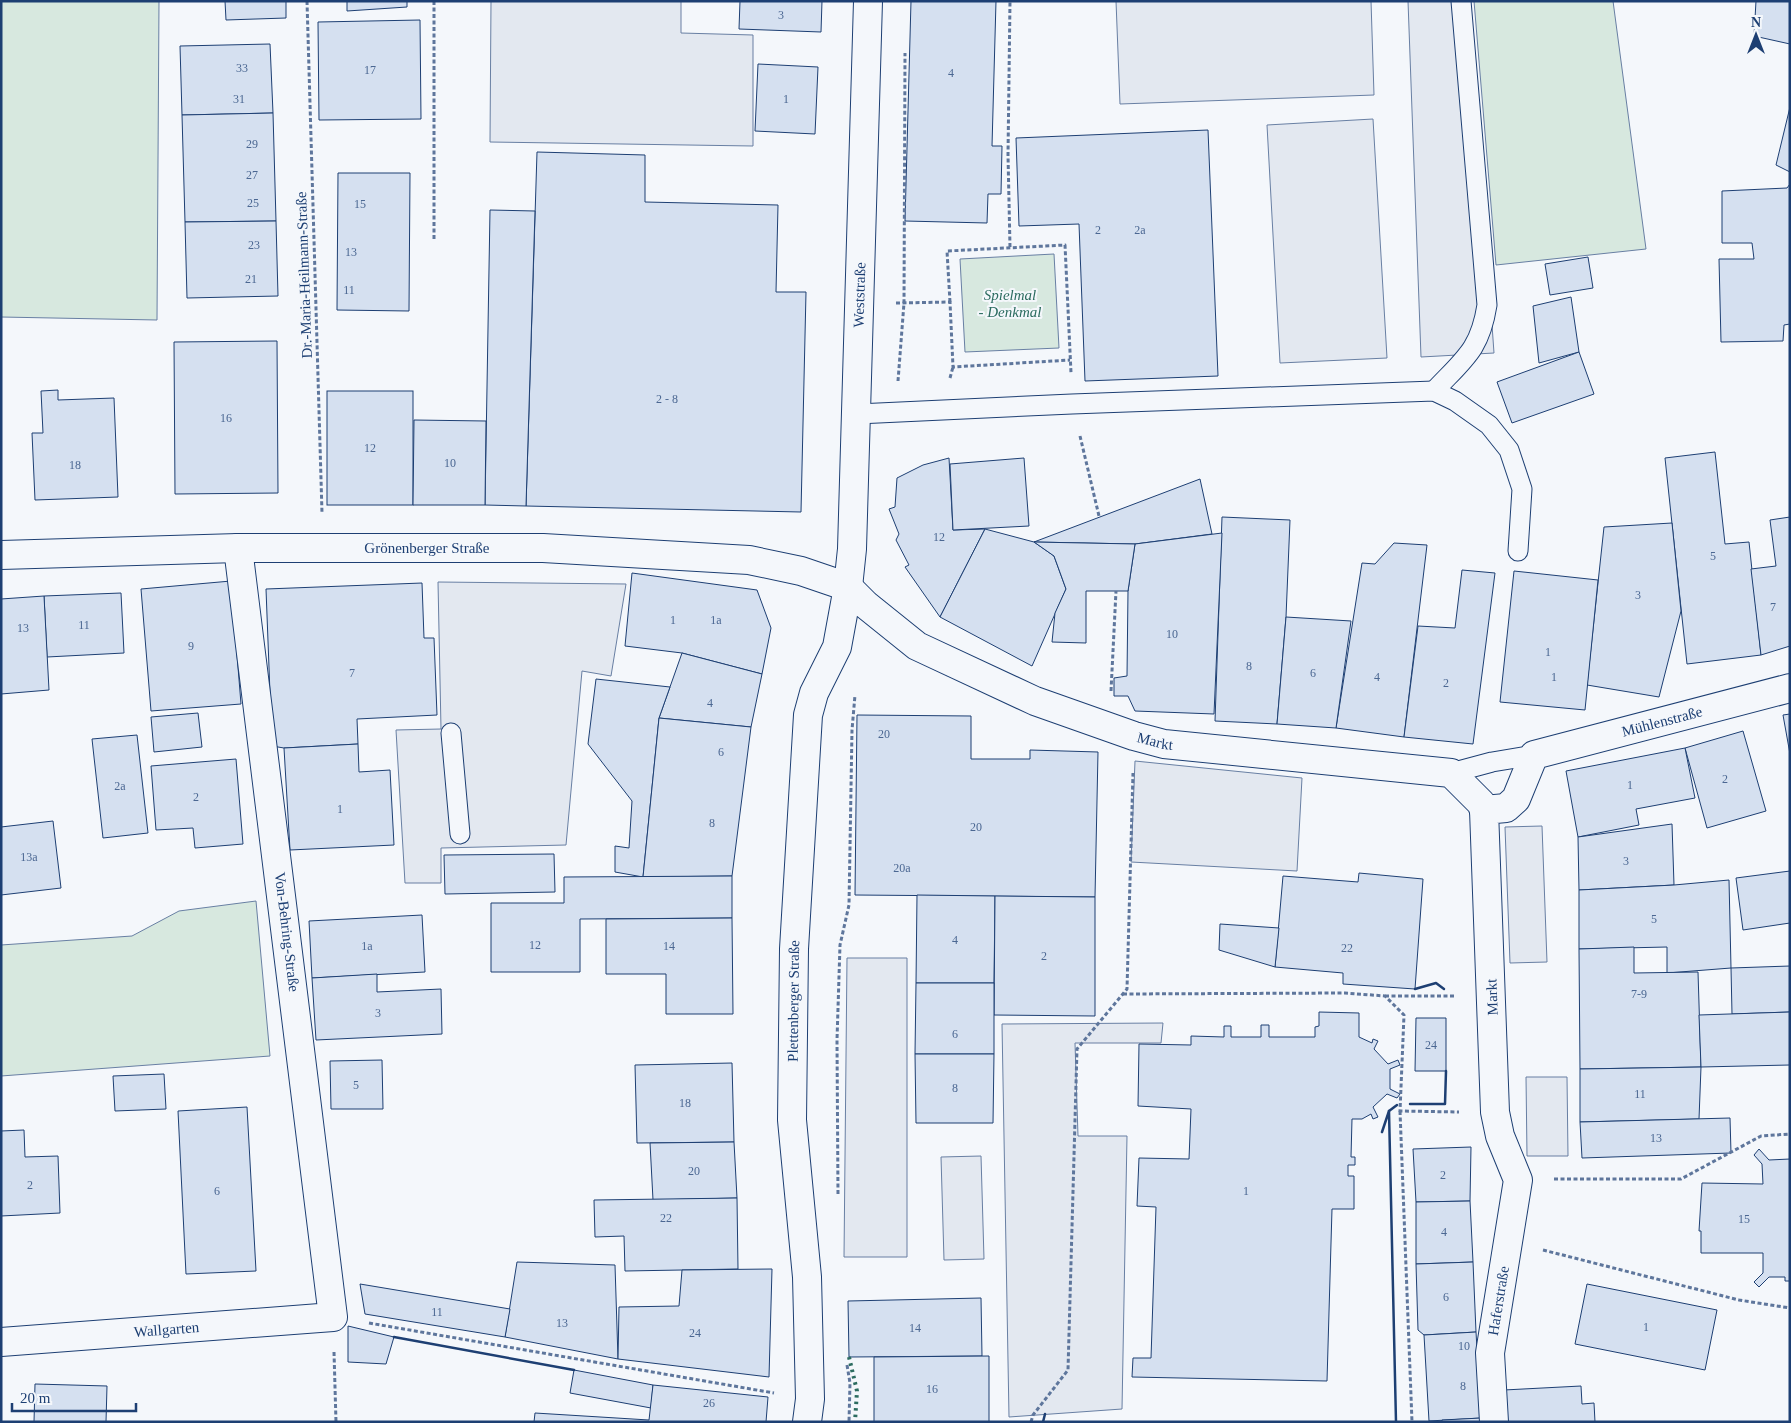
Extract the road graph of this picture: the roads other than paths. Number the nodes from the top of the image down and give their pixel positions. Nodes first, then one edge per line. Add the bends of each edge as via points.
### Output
1 (868, 1) edge
2 (1461, 1) edge
3 (1434, 392) junction
4 (857, 414) junction
5 (238, 548) junction
6 (1518, 551) dead end
7 (1, 554) edge
8 (848, 587) junction
9 (1790, 688) edge
10 (451, 733) dead end
11 (1534, 755) junction
12 (1450, 773) junction
13 (1484, 810) junction
14 (460, 834) dead end
15 (1518, 1180) joint
16 (334, 1317) joint
17 (1, 1342) edge
18 (809, 1411) edge
19 (1494, 1422) edge

1 - 4 street, Weststraße
2 - 3 lane via 1487,305 1483,330 1469,355
3 - 4 lane
3 - 6 lane via 1455,401 1489,425 1509,450 1522,489
4 - 8 street, Weststraße
5 - 7 street, Grönenberger Straße
5 - 8 street, Grönenberger Straße via 543,548 749,560 801,571
5 - 16 street, Von-Behring-Straße
8 - 12 street, Markt via 917,646 1035,701 1134,736 1164,744
8 - 18 street, Plettenberger Straße via 837,647 814,693 808,715 794,949 792,1120 807,1278
9 - 11 street, Mühlenstraße
10 - 14 lane
11 - 12 lane
11 - 13 street via 1516,799 1506,808
12 - 13 street via 1481,803
13 - 15 street, Markt via 1495,1112 1500,1136
15 - 19 street, Haferstraße via 1490,1352
16 - 17 street, Wallgarten

